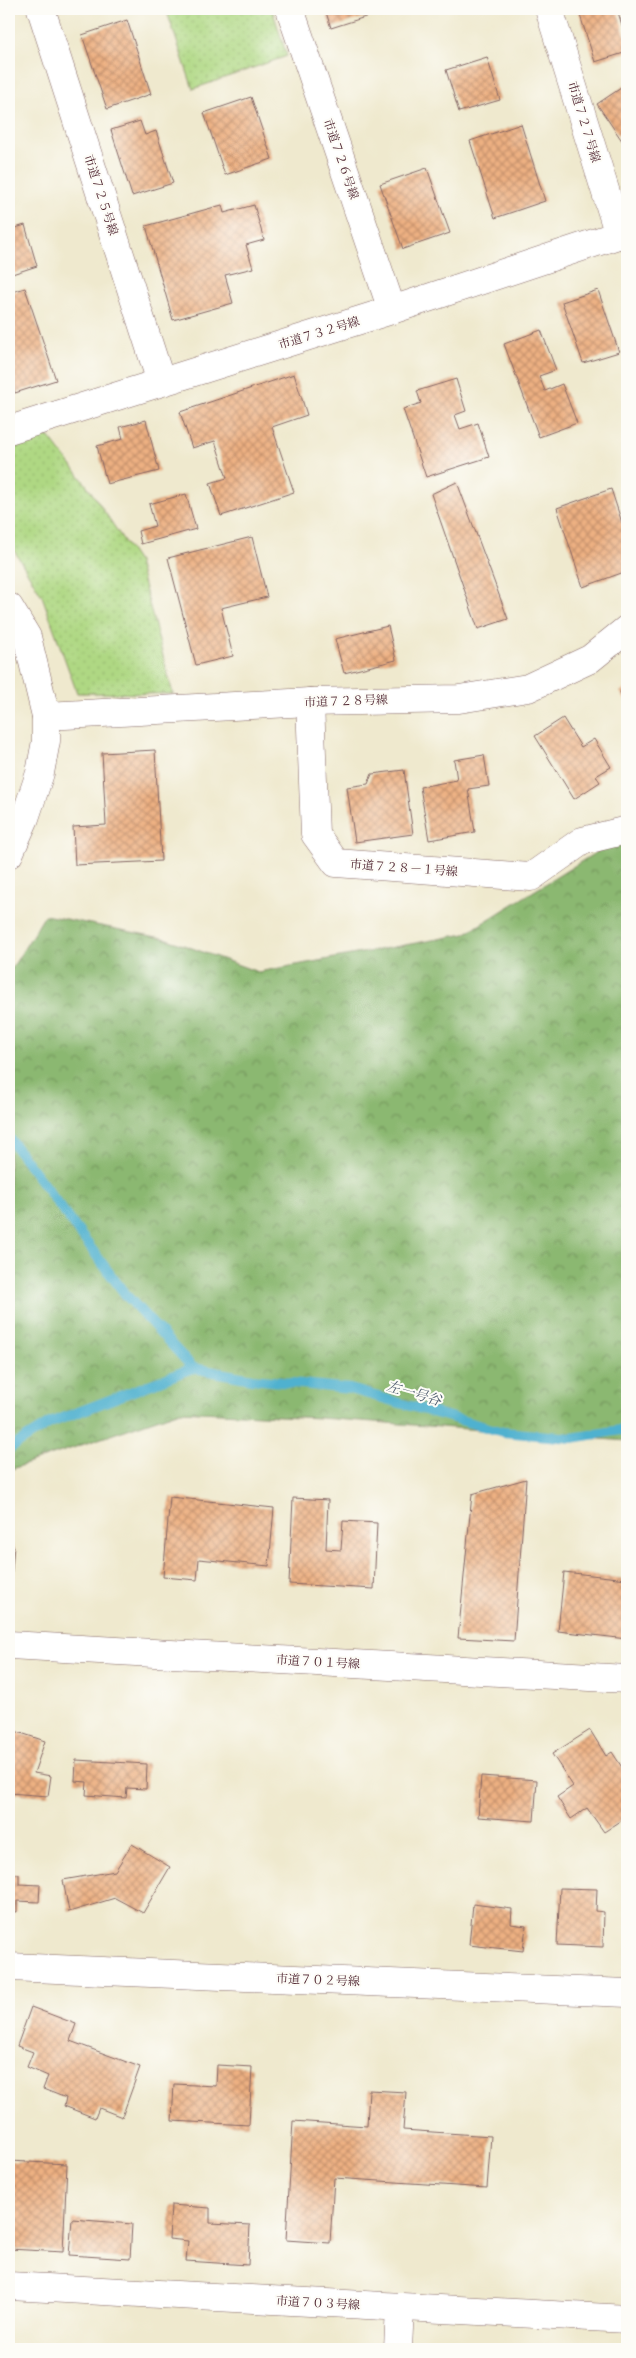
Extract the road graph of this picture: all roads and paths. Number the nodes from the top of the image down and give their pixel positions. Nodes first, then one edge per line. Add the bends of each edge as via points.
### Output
1 (41, 9) edge
2 (290, 9) edge
3 (549, 9) edge
4 (623, 233) edge
5 (392, 310) junction
6 (161, 382) junction
7 (9, 430) edge
8 (9, 607) edge
9 (627, 629) edge
10 (310, 702) junction
11 (46, 716) junction
12 (627, 830) edge
13 (9, 854) edge
14 (9, 1645) edge
15 (627, 1679) edge
16 (9, 1968) edge
17 (627, 1993) edge
18 (9, 2286) edge
19 (400, 2307) junction
20 (627, 2319) edge
21 (398, 2349) edge

1 - 6 street, 市道７２５号線
2 - 5 street, 市道７２６号線
3 - 4 street, 市道７２７号線
4 - 5 street, 市道７３２号線
5 - 6 street, 市道７３２号線
6 - 7 street, 市道７３２号線
8 - 11 street via 27,638
9 - 10 street, 市道７２８号線 via 590,659 528,688 459,699
10 - 11 street, 市道７２８号線
10 - 12 street, 市道７２８－１号線 via 315,834 336,863 531,877 582,841
11 - 13 street via 46,741 40,772
14 - 15 street, 市道７０１号線
16 - 17 street, 市道７０２号線
18 - 19 street, 市道７０３号線
19 - 20 street, 市道７０３号線
19 - 21 street

